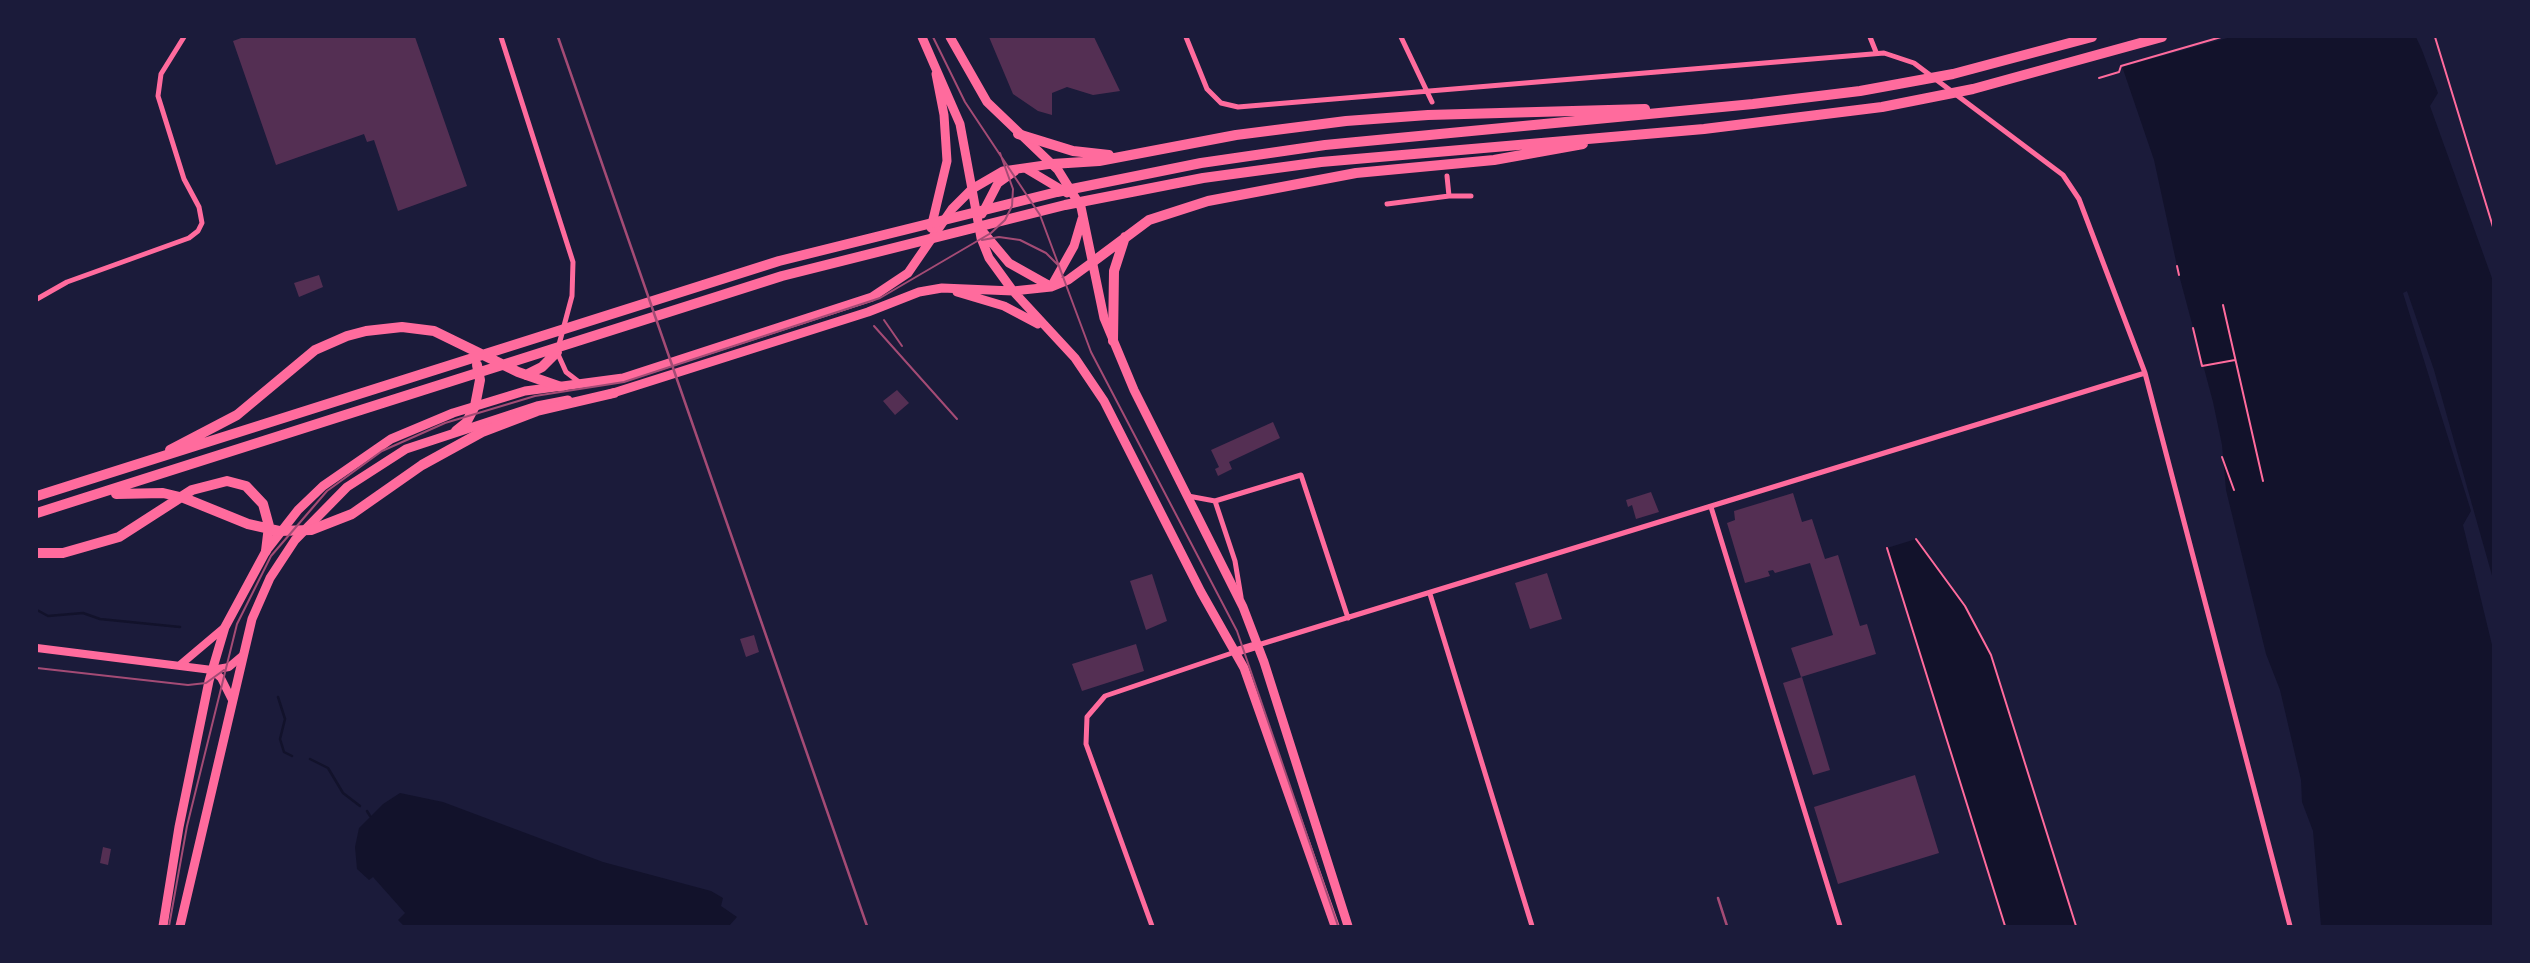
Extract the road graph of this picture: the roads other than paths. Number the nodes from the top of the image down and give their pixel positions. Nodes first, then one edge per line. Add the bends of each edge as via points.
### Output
1 (184, 37) edge
2 (501, 37) edge
3 (922, 37) edge
4 (950, 37) edge
5 (1186, 37) edge
6 (1401, 37) edge
7 (1870, 37) edge
8 (2090, 37) edge
9 (2162, 37) edge
10 (1876, 52) junction
11 (934, 63) junction
12 (1427, 90) junction
13 (1432, 102) dead end
14 (1694, 109) junction
15 (1018, 134) junction
16 (1614, 136) junction
17 (1161, 148) junction
18 (1052, 164) junction
19 (1023, 167) junction
20 (1447, 176) dead end
21 (972, 189) junction
22 (1449, 196) junction
23 (1471, 196) dead end
24 (1387, 204) dead end
25 (1082, 209) junction
26 (979, 225) junction
27 (1127, 233) junction
28 (1094, 261) junction
29 (916, 262) junction
30 (1051, 287) junction
31 (942, 288) junction
32 (1013, 291) junction
33 (37, 299) edge
34 (1049, 330) junction
35 (459, 341) junction
36 (1113, 341) junction
37 (557, 352) junction
38 (2145, 373) junction
39 (526, 375) junction
40 (587, 385) junction
41 (561, 387) junction
42 (614, 393) junction
43 (475, 406) junction
44 (456, 430) junction
45 (138, 466) junction
46 (98, 495) junction
47 (37, 496) edge
48 (1188, 496) junction
49 (1215, 501) junction
50 (1711, 507) junction
51 (37, 513) edge
52 (267, 551) junction
53 (37, 553) edge
54 (1430, 594) junction
55 (1243, 607) junction
56 (1348, 618) junction
57 (225, 627) junction
58 (1258, 645) junction
59 (37, 648) edge
60 (1236, 652) junction
61 (242, 656) junction
62 (180, 665) junction
63 (212, 670) junction
64 (232, 700) junction
65 (163, 926) edge
66 (180, 926) edge
67 (1152, 926) edge
68 (1335, 926) edge
69 (1348, 926) edge
70 (1532, 926) edge
71 (1840, 926) edge
72 (2290, 926) edge

1 - 33 street via 161,74 158,96 184,179 200,207 198,231 67,282
2 - 37 street via 573,262 569,316
3 - 11 main road
4 - 15 main road via 976,87
5 - 12 street via 1207,89 1229,106
6 - 12 street
7 - 10 street
8 - 14 highway via 1916,81
9 - 16 highway via 1937,97 1820,116
10 - 12 street
10 - 38 street via 1914,63 2069,182
11 - 21 main road via 960,124
11 - 29 main road via 947,161 932,227
12 - 13 street
14 - 17 highway via 1376,118
14 - 45 highway via 1337,144 1201,163 970,212 779,261
15 - 17 highway via 1098,155
15 - 18 main road
16 - 27 highway via 1545,153 1294,183 1180,208
16 - 46 highway via 1321,162 1203,178 989,222 782,276
17 - 18 highway via 1099,161
18 - 19 main road
18 - 25 main road
19 - 21 main road via 996,174
19 - 25 main road via 1057,185
19 - 26 main road via 998,183
20 - 22 street
21 - 26 main road
21 - 29 main road via 952,209
22 - 23 street
22 - 24 street
25 - 28 main road
25 - 30 main road via 1074,246
26 - 30 main road via 1009,263
26 - 32 main road via 989,258
27 - 28 highway
27 - 36 highway via 1114,271
28 - 30 main road
28 - 36 main road
29 - 40 main road via 900,280 863,301 623,378
30 - 32 main road
31 - 32 main road
31 - 34 main road via 1004,306
31 - 42 main road
32 - 34 main road
34 - 60 main road via 1104,401
35 - 39 highway
35 - 43 highway via 476,360 479,371
35 - 45 highway via 434,331 402,327 330,342 237,415
36 - 48 main road
37 - 39 highway
37 - 40 street via 566,372
38 - 50 street
38 - 72 street
39 - 41 highway
40 - 41 main road
41 - 43 main road via 525,391
42 - 44 main road via 544,404
42 - 46 highway via 537,411 493,427 401,478 339,521 293,531 248,524 184,498 149,492
43 - 44 highway
43 - 52 main road via 409,430 355,461 311,497
44 - 61 main road via 406,449 376,467 315,517 270,578
45 - 47 highway
46 - 51 highway
48 - 49 street
48 - 55 main road
49 - 55 street via 1235,561
49 - 56 street via 1301,475
50 - 54 street
50 - 71 street
52 - 53 highway via 268,518 263,504 246,486 226,481 192,490 120,537 63,553
52 - 57 main road
54 - 56 street
54 - 70 street
55 - 58 main road
56 - 58 street
57 - 62 main road
57 - 63 main road
58 - 60 main road
58 - 69 main road
59 - 62 main road
60 - 67 street via 1105,696 1087,717 1086,744
60 - 68 main road
61 - 63 main road via 229,667
61 - 64 main road
62 - 63 main road
63 - 64 main road via 222,678
63 - 65 main road
64 - 66 main road

